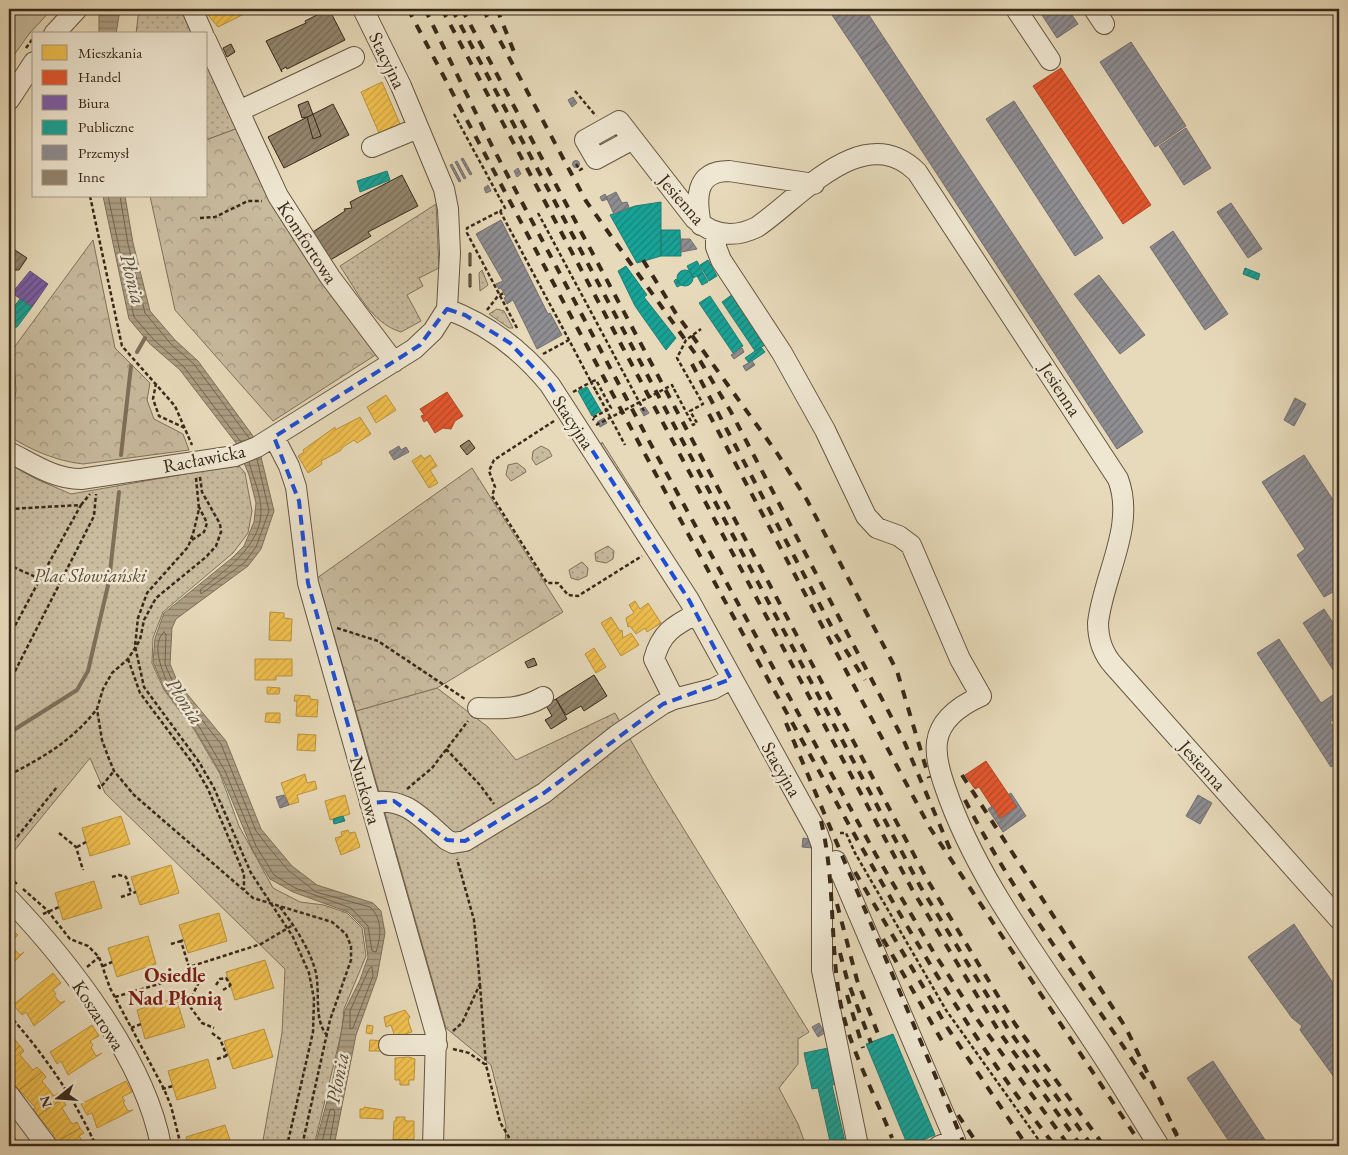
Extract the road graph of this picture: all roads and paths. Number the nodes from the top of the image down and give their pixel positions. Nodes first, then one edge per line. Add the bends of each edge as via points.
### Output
1 (77, 9) edge
2 (192, 9) edge
3 (363, 9) edge
4 (1016, 9) edge
5 (56, 32) edge
6 (202, 32) edge
7 (208, 44) edge
8 (354, 57) dead end
9 (1050, 60) dead end
10 (32, 65) edge
11 (575, 91) dead end
12 (9, 100) edge
13 (239, 112) junction
14 (454, 114) dead end
15 (599, 119) dead end
16 (418, 128) junction
17 (632, 139) junction
18 (372, 147) dead end
19 (814, 184) junction
20 (90, 198) edge
21 (287, 209) junction
22 (500, 211) junction
23 (538, 213) dead end
24 (200, 218) dead end
25 (709, 229) junction
26 (467, 233) junction
27 (466, 243) dead end
28 (504, 293) dead end
29 (498, 296) junction
30 (448, 309) junction
31 (483, 315) dead end
32 (700, 329) dead end
33 (518, 330) dead end
34 (568, 340) junction
35 (538, 357) dead end
36 (394, 362) junction
37 (591, 382) junction
38 (156, 383) junction
39 (640, 402) junction
40 (559, 409) junction
41 (644, 411) dead end
42 (610, 418) junction
43 (186, 428) junction
44 (268, 441) junction
45 (625, 445) dead end
46 (9, 452) edge
47 (197, 462) junction
48 (96, 492) dead end
49 (198, 507) junction
50 (9, 509) edge
51 (190, 540) junction
52 (640, 549) dead end
53 (9, 565) edge
54 (40, 579) junction
55 (696, 614) junction
56 (319, 623) junction
57 (9, 637) edge
58 (136, 646) junction
59 (128, 659) junction
60 (731, 679) junction
61 (9, 683) edge
62 (543, 698) dead end
63 (674, 699) junction
64 (478, 708) junction
65 (97, 709) junction
66 (446, 749) junction
67 (114, 771) junction
68 (9, 774) edge
69 (98, 786) dead end
70 (57, 787) dead end
71 (394, 801) junction
72 (370, 803) junction
73 (503, 816) junction
74 (59, 833) dead end
75 (840, 833) dead end
76 (86, 842) dead end
77 (453, 844) junction
78 (9, 847) edge
79 (76, 847) junction
80 (836, 861) dead end
81 (83, 870) dead end
82 (112, 877) dead end
83 (244, 890) junction
84 (136, 892) dead end
85 (131, 893) junction
86 (121, 896) dead end
87 (9, 899) edge
88 (268, 903) junction
89 (279, 906) junction
90 (1339, 919) edge
91 (293, 925) junction
92 (288, 929) junction
93 (171, 944) dead end
94 (112, 962) dead end
95 (103, 966) dead end
96 (189, 967) junction
97 (199, 982) dead end
98 (480, 984) junction
99 (216, 985) dead end
100 (223, 990) dead end
101 (115, 997) dead end
102 (9, 1015) edge
103 (214, 1028) dead end
104 (212, 1033) dead end
105 (326, 1034) junction
106 (389, 1045) dead end
107 (437, 1045) junction
108 (216, 1059) dead end
109 (486, 1065) junction
110 (9, 1095) edge
111 (47, 1146) edge
112 (96, 1146) edge
113 (162, 1146) edge
114 (287, 1146) edge
115 (302, 1146) edge
116 (433, 1146) edge
117 (514, 1146) edge
118 (858, 1146) edge
119 (939, 1146) edge
120 (1043, 1146) edge
121 (1159, 1146) edge

1 - 5 street
2 - 6 street
3 - 16 street, Stacyjna
4 - 9 street
7 - 13 street, Komfortowa
8 - 13 street
10 - 12 street
11 - 15 path
13 - 21 street, Komfortowa
14 - 22 path via 504,208
16 - 18 street
16 - 30 street, Stacyjna via 444,189 448,209
17 - 17 street, Jesienna via 596,159 585,140 619,121
17 - 25 street, Jesienna via 691,215
19 - 25 street, Jesienna via 752,230 733,235
19 - 25 street via 718,172 699,190 697,201
19 - 90 street, Jesienna via 843,162 865,154 891,156 914,169 924,181 1111,464 1121,487 1124,512 1099,615 1098,631 1105,654
20 - 38 path via 122,346
21 - 24 path via 256,200 216,217
21 - 36 street, Komfortowa via 330,276
22 - 26 path via 467,228
22 - 34 path
23 - 39 path
25 - 121 street via 721,260 782,353 825,430 866,516 877,528 899,536 911,545 960,659 981,696 957,710 941,725 936,743 937,760 949,800 1001,901
26 - 27 path
26 - 29 path
28 - 29 path
29 - 31 path
29 - 33 path
30 - 36 street, Racławicka via 427,338
30 - 40 street, Stacyjna via 479,323 510,343 533,364
32 - 39 path, bridge via 686,340 678,358 702,404 690,411 696,423 693,425 672,385
34 - 35 path
34 - 37 path
36 - 44 street, Racławicka
37 - 40 path
37 - 42 path, bridge
37 - 42 path, bridge via 596,380 611,408 592,418 596,425
38 - 43 path via 175,406
38 - 43 path via 153,400 159,416
39 - 41 path
39 - 42 path, bridge
40 - 52 path via 491,464 489,471 495,487 492,496 547,583 558,583 568,595 582,594 644,555
40 - 55 street, Stacyjna via 653,541
42 - 45 path
43 - 47 path
44 - 47 street, Racławicka via 236,456
44 - 56 street, Nurkowa via 289,466 297,494 306,574
46 - 47 street, Racławicka via 67,479
47 - 49 path
47 - 58 path via 202,492 220,524 216,546 156,598 149,608
48 - 61 path via 94,516
49 - 51 path
49 - 51 path via 207,522 200,535
50 - 54 path via 81,505
51 - 58 path via 188,547 147,593 138,618
53 - 54 path
54 - 57 path
55 - 60 street, Stacyjna
55 - 63 street via 666,632 658,643 654,659
56 - 64 path via 378,641
56 - 72 street, Nurkowa
58 - 59 path
58 - 88 path via 144,687 204,770 251,874
59 - 65 path via 112,673
59 - 83 path via 140,692 208,789 244,874
60 - 63 street via 706,692
60 - 118 street, Stacyjna via 814,825 822,846 822,970
62 - 64 street via 530,705
63 - 73 street via 617,735 544,792
64 - 66 path
65 - 67 path via 102,740
65 - 68 path via 63,744
66 - 71 path via 432,768
66 - 73 path via 480,785
67 - 69 path via 100,788
67 - 83 path via 134,795
70 - 78 path
71 - 72 street
71 - 77 street via 414,812
72 - 107 street, Nurkowa
73 - 77 street via 465,842
74 - 79 path
75 - 120 path via 846,833 946,1010
76 - 79 path
77 - 98 path via 474,920
79 - 81 path
80 - 119 street via 955,1140
82 - 85 path via 126,877
83 - 88 path via 253,898
84 - 85 path
85 - 86 path
87 - 113 street, Koszarowa via 80,984 115,1036 155,1116
88 - 89 path
88 - 92 path
89 - 91 path
89 - 105 path via 332,922 346,934 351,946 351,960
91 - 92 path
91 - 105 path via 316,972 320,1017
92 - 96 path via 261,944
92 - 114 path via 309,973 314,999 313,1032
93 - 96 path via 182,940
94 - 95 path
96 - 101 path via 179,978
97 - 103 path via 192,996 191,1008 202,1023
98 - 107 path via 462,1023
98 - 109 path
99 - 100 path via 220,979 226,978 230,986
102 - 112 path via 68,1094
104 - 108 path via 220,1039 228,1056
105 - 115 path
106 - 107 street
107 - 109 path via 469,1053
107 - 116 street, Nurkowa
109 - 117 path via 500,1122
110 - 111 street

